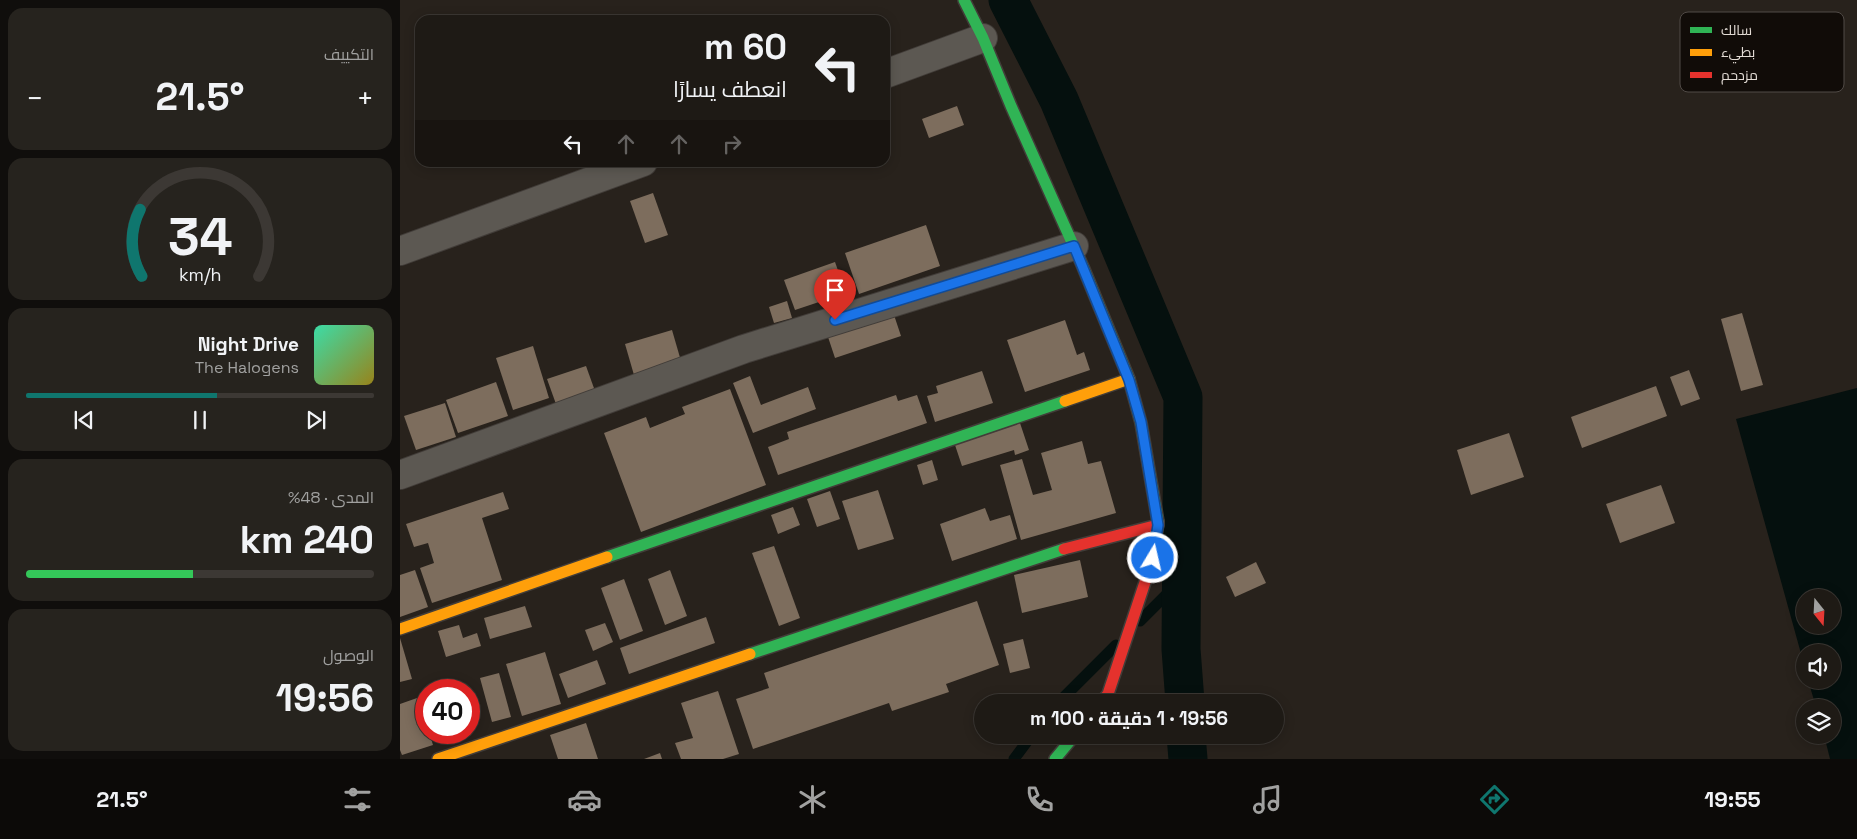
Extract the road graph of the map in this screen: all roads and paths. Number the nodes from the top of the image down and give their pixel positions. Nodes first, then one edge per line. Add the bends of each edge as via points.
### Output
1 (964, 0) edge
2 (983, 38) junction
3 (890, 72) edge
4 (629, 167) edge
5 (1074, 246) junction
6 (400, 251) edge
7 (1129, 380) junction
8 (400, 475) edge
9 (1158, 525) junction
10 (400, 629) edge
11 (1108, 694) edge
12 (1068, 744) edge
13 (438, 759) edge
14 (1055, 759) edge

1 - 2 street
2 - 3 street
2 - 5 street
4 - 6 street
5 - 7 street
5 - 8 street via 744,349
7 - 9 street via 1141,422
7 - 10 street
9 - 11 street via 1153,558
9 - 13 street via 1063,549
12 - 14 street

